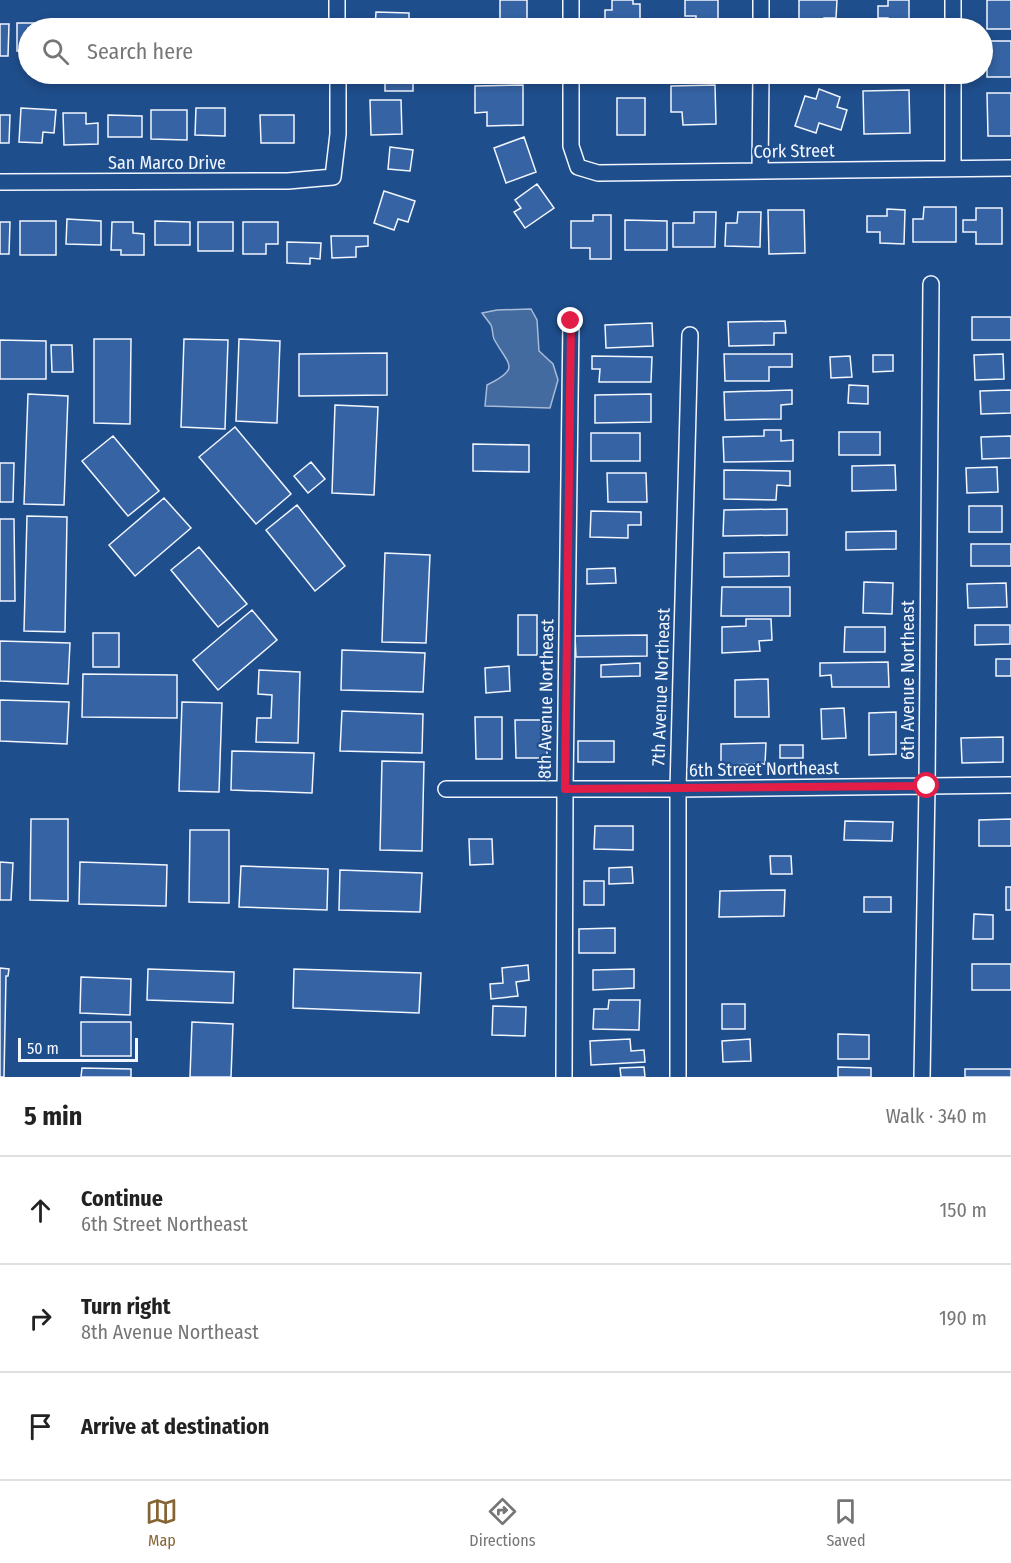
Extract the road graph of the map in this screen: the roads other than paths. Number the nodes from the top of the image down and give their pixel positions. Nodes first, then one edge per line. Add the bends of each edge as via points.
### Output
1 (337, 0) edge
2 (571, 0) edge
3 (761, 0) edge
4 (953, 0) edge
5 (337, 18) edge
6 (571, 18) edge
7 (761, 18) edge
8 (953, 18) edge
9 (338, 84) edge
10 (571, 84) edge
11 (761, 84) edge
12 (953, 84) edge
13 (953, 168) junction
14 (1011, 168) edge
15 (760, 170) junction
16 (0, 182) edge
17 (931, 284) dead end
18 (571, 321) dead end
19 (690, 335) dead end
20 (1011, 785) edge
21 (927, 786) junction
22 (446, 789) dead end
23 (565, 789) junction
24 (678, 789) junction
25 (564, 1077) edge
26 (678, 1077) edge
27 (922, 1077) edge

1 - 5 street
2 - 6 street
3 - 7 street
4 - 8 street
9 - 16 street, San Marco Drive via 333,177 288,181
10 - 15 street, Cork Street via 571,146 578,167 598,173
11 - 15 street
12 - 13 street
13 - 14 street, Cork Street
13 - 15 street, Cork Street
17 - 21 street, 6th Avenue Northeast
18 - 23 street, 8th Avenue Northeast
19 - 24 street, 7th Avenue Northeast
20 - 21 street, 6th Street Northeast
21 - 24 street, 6th Street Northeast
21 - 27 street, 6th Avenue Northeast
22 - 23 street, 6th Street Northeast
23 - 24 street, 6th Street Northeast
23 - 25 street, 8th Avenue Northeast
24 - 26 street, 7th Avenue Northeast

